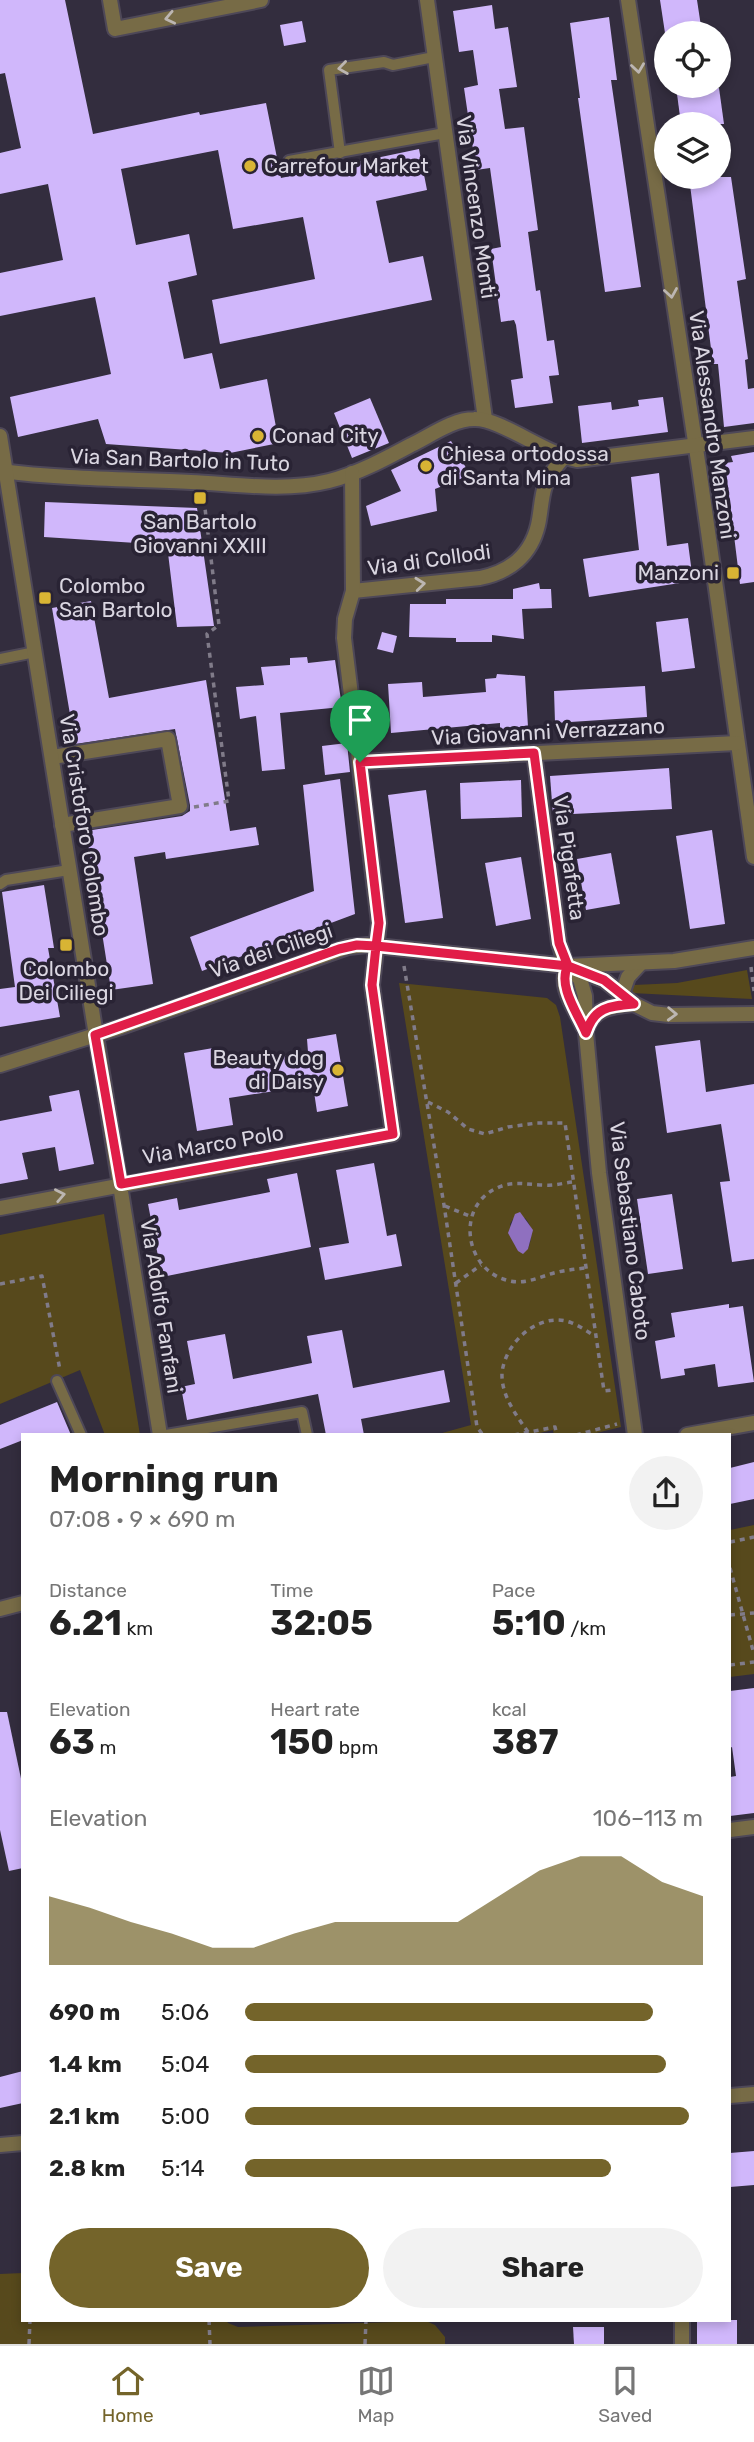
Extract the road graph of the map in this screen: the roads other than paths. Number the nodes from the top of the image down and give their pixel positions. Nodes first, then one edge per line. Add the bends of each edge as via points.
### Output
1 (110, 0) edge
2 (261, 0) edge
3 (427, 0) edge
4 (628, 0) edge
5 (434, 58) junction
6 (445, 132) junction
7 (340, 153) junction
8 (289, 162) dead end
9 (485, 419) junction
10 (0, 436) edge
11 (754, 438) edge
12 (694, 446) junction
13 (563, 458) junction
14 (4, 472) edge
15 (352, 473) junction
16 (352, 591) junction
17 (35, 652) junction
18 (0, 659) edge
19 (737, 743) junction
20 (534, 753) junction
21 (52, 757) junction
22 (360, 762) junction
23 (62, 825) junction
24 (754, 857) edge
25 (69, 870) junction
26 (0, 884) edge
27 (376, 946) junction
28 (754, 948) edge
29 (641, 964) junction
30 (568, 966) junction
31 (622, 994) junction
32 (634, 1004) junction
33 (754, 1014) edge
34 (586, 1033) junction
35 (95, 1035) junction
36 (0, 1065) edge
37 (121, 1184) junction
38 (0, 1208) edge
39 (57, 1381) road end
40 (754, 1423) edge
41 (80, 1433) edge
42 (160, 1433) edge
43 (178, 1433) edge
44 (307, 1433) edge
45 (635, 1433) edge
46 (698, 1433) edge
47 (21, 1604) edge
48 (0, 1609) edge
49 (754, 1828) edge
50 (731, 1830) edge
51 (754, 2094) edge
52 (731, 2096) edge
53 (21, 2143) edge
54 (0, 2145) edge
55 (682, 2322) edge
56 (682, 2344) edge

2 -> 1 street via 115,29
3 - 5 street, Via Vincenzo Monti
4 -> 12 street, Via Alessandro Manzoni
5 - 6 street, Via Vincenzo Monti
5 -> 7 lane via 328,70
6 - 7 lane
6 - 9 street, Via Vincenzo Monti
7 - 8 lane
9 - 13 street
9 - 15 street, Via San Bartolo in Tuto via 442,429
10 - 14 street, Via Cristoforo Colombo
11 - 12 street
12 - 13 street via 589,460
12 - 19 street, Via Alessandro Manzoni
16 -> 13 street, Via di Collodi via 481,578 512,566 531,545 546,483
14 - 15 street, Via San Bartolo in Tuto via 294,486
14 - 17 street, Via Cristoforo Colombo
15 - 16 street
16 - 22 street via 344,638
17 - 18 lane
17 - 21 street, Via Cristoforo Colombo
19 - 20 street, Via Giovanni Verrazzano
19 - 24 street, Via Alessandro Manzoni
20 - 22 street, Via Giovanni Verrazzano
20 - 30 street, Via Pigafetta via 559,943
21 - 23 street, Via Cristoforo Colombo
21 - 23 street via 168,738 180,806
22 - 27 street via 379,923
23 - 25 street, Via Cristoforo Colombo
25 - 26 lane
25 - 35 street, Via Cristoforo Colombo
27 - 30 street, Via dei Ciliegi
27 - 35 street, Via dei Ciliegi via 339,949
27 - 37 street, Via Marco Polo via 372,985 393,1134
28 - 29 street
29 - 30 street
29 - 31 street via 628,977
30 - 31 street via 596,976
30 - 34 street, Via Sebastiano Caboto via 583,989
31 - 32 street
32 -> 33 street via 657,1014
32 - 34 street via 596,1013
34 - 45 street, Via Sebastiano Caboto via 599,1173
35 - 36 street, Via dei Ciliegi
35 - 37 street, Via Cristoforo Colombo
38 -> 37 street, Via Marco Polo
37 - 42 street, Via Adolfo Fanfani
39 - 41 lane
40 - 46 street
43 - 44 lane via 302,1412
47 - 48 street
49 - 50 street
51 - 52 street
53 - 54 street
55 - 56 street

